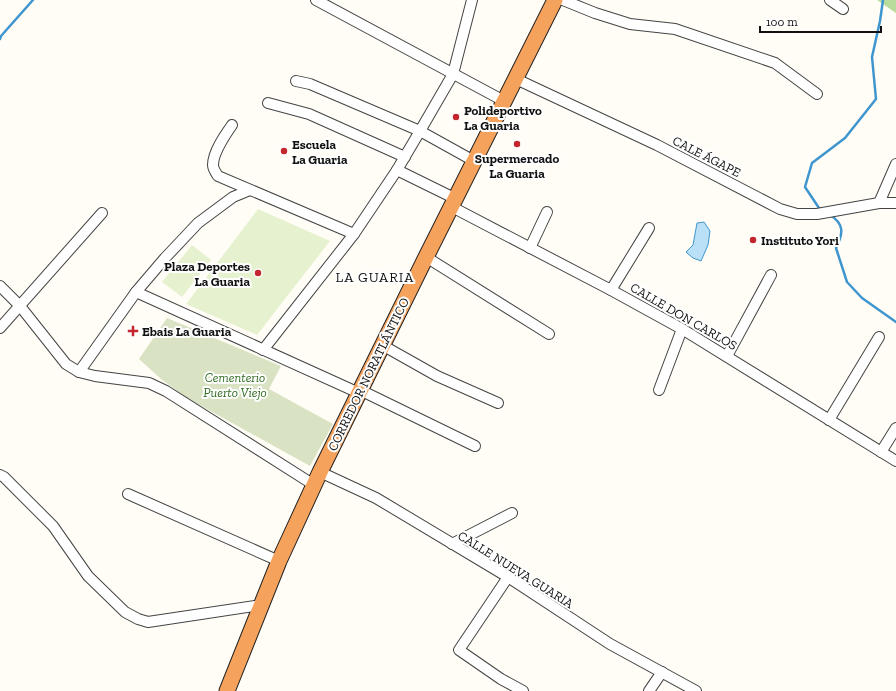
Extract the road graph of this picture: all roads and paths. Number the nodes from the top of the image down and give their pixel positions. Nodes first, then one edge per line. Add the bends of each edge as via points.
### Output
1 (316, 0) edge
2 (472, 0) edge
3 (555, 0) edge
4 (563, 0) edge
5 (830, 0) edge
6 (843, 9) dead end
7 (453, 74) junction
8 (516, 79) junction
9 (296, 81) dead end
10 (817, 94) dead end
11 (504, 101) junction
12 (268, 103) dead end
13 (232, 125) dead end
14 (420, 131) junction
15 (405, 156) junction
16 (474, 161) junction
17 (896, 164) edge
18 (397, 170) junction
19 (250, 190) junction
20 (454, 203) junction
21 (880, 203) junction
22 (896, 203) edge
23 (547, 212) dead end
24 (102, 213) dead end
25 (649, 228) dead end
26 (354, 234) junction
27 (530, 248) junction
28 (426, 257) junction
29 (771, 275) dead end
30 (0, 286) edge
31 (611, 290) junction
32 (136, 292) junction
33 (20, 306) junction
34 (0, 328) edge
35 (682, 329) junction
36 (548, 334) dead end
37 (879, 337) dead end
38 (382, 345) junction
39 (263, 350) junction
40 (727, 356) junction
41 (79, 372) junction
42 (659, 390) dead end
43 (359, 391) junction
44 (498, 403) dead end
45 (829, 420) junction
46 (896, 428) edge
47 (475, 446) dead end
48 (881, 452) junction
49 (896, 461) edge
50 (0, 475) edge
51 (317, 478) junction
52 (128, 494) dead end
53 (512, 514) dead end
54 (452, 544) junction
55 (279, 561) junction
56 (508, 577) junction
57 (261, 605) junction
58 (662, 672) junction
59 (227, 691) edge
60 (523, 691) edge
61 (649, 691) edge
62 (696, 691) edge

1 - 7 street
2 - 7 street
3 - 8 highway, CORREDOR NORATLÁNTICO
4 - 10 street via 630,24 674,29 775,64
5 - 6 street
7 - 11 street
7 - 14 street
8 - 11 highway, CORREDOR NORATLÁNTICO
8 - 21 street, CALE ÁGAPE via 658,145 780,209 797,214 817,214
9 - 14 street via 310,84
11 - 16 highway, CORREDOR NORATLÁNTICO
12 - 15 street via 309,114
13 - 19 street via 215,156 213,165 218,176
14 - 15 street
14 - 16 street
15 - 18 street
16 - 20 highway, CORREDOR NORATLÁNTICO
17 - 21 street
18 - 20 street, CALLE DON CARLOS
18 - 26 street
19 - 26 street
19 - 32 street via 233,197 198,223
20 - 27 street, CALLE DON CARLOS
20 - 28 highway, CORREDOR NORATLÁNTICO
21 - 22 street, CALE ÁGAPE
23 - 27 street
24 - 33 street
25 - 31 street
26 - 39 street
27 - 31 street, CALLE DON CARLOS
28 - 36 street
28 - 38 highway, CORREDOR NORATLÁNTICO
29 - 40 street
30 - 33 street
31 - 35 street, CALLE DON CARLOS
32 - 39 street
32 - 41 street
33 - 34 street
33 - 41 street via 66,364
35 - 40 street, CALLE DON CARLOS
35 - 42 street
37 - 45 street
38 - 43 highway, CORREDOR NORATLÁNTICO
38 - 44 street via 438,376
39 - 43 street
40 - 45 street, CALLE DON CARLOS
41 - 51 street, CALLE NUEVA GUARIA via 149,384 166,391
43 - 47 street
43 - 51 highway, CORREDOR NORATLÁNTICO
45 - 48 street, CALLE DON CARLOS
46 - 48 street
48 - 49 street, CALLE DON CARLOS
50 - 57 street via 53,526 88,576 125,612 138,620 148,622
51 - 54 street, CALLE NUEVA GUARIA via 376,498
51 - 55 highway, CORREDOR NORATLÁNTICO
52 - 55 street
53 - 54 street
54 - 56 street, CALLE NUEVA GUARIA
55 - 57 highway, CORREDOR NORATLÁNTICO
56 - 58 street, CALLE NUEVA GUARIA via 610,644
56 - 60 street via 459,650
57 - 59 highway, CORREDOR NORATLÁNTICO
58 - 61 street
58 - 62 street, CALLE NUEVA GUARIA

